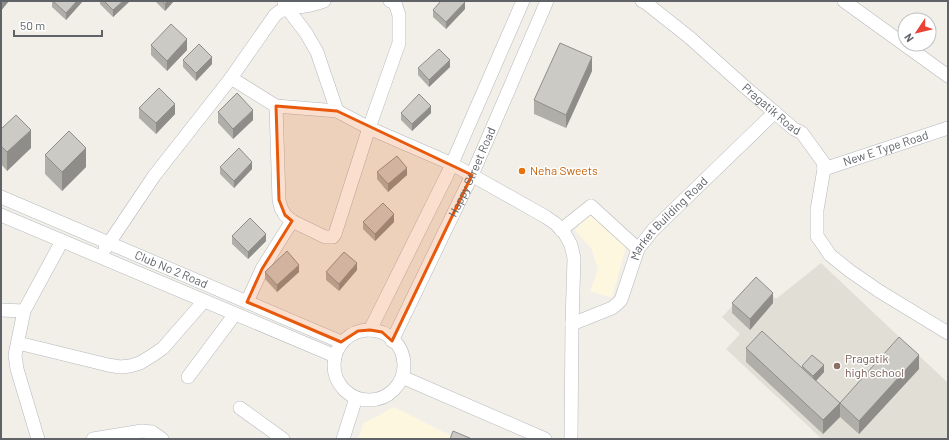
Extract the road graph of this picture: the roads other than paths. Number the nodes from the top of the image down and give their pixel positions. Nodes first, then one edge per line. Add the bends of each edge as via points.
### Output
1 (324, 1) edge
2 (523, 1) edge
3 (547, 1) edge
4 (844, 1) edge
5 (394, 2) edge
6 (645, 2) edge
7 (285, 4) edge
8 (948, 76) edge
9 (231, 78) junction
10 (276, 106) junction
11 (337, 111) junction
12 (775, 112) junction
13 (369, 128) junction
14 (948, 128) edge
15 (452, 164) junction
16 (824, 169) junction
17 (472, 175) junction
18 (1, 197) edge
19 (1, 215) edge
20 (292, 221) junction
21 (561, 230) junction
22 (62, 241) junction
23 (109, 243) junction
24 (638, 248) junction
25 (100, 257) junction
26 (204, 301) junction
27 (247, 302) junction
28 (1, 310) edge
29 (24, 311) junction
30 (235, 314) junction
31 (572, 324) junction
32 (370, 330) junction
33 (948, 333) edge
34 (392, 341) junction
35 (341, 342) junction
36 (18, 343) junction
37 (334, 356) junction
38 (188, 377) dead end
39 (402, 377) junction
40 (356, 398) junction
41 (240, 408) dead end
42 (38, 439) edge
43 (93, 439) edge
44 (162, 439) edge
45 (283, 439) edge
46 (344, 439) edge
47 (545, 439) edge
48 (571, 439) edge

1 - 7 street via 306,6
2 - 15 street, Happy Street Road
3 - 17 street, Happy Street Road
4 - 8 street
5 - 13 street via 399,15 399,43
6 - 12 street, Pragatik Road
7 - 9 street
7 - 11 street via 317,52
9 - 10 street
9 - 23 street via 154,176
10 - 11 street
10 - 20 street via 278,200 285,216
11 - 13 street
12 - 16 street, Pragatik Road via 802,133 823,162
12 - 24 street, Market Building Road via 653,230
13 - 15 street
13 - 20 street via 335,234 332,237 325,237
14 - 16 street, New E Type Road
15 - 17 street
15 - 32 street, Happy Street Road
16 - 33 street via 817,210 817,236 830,255 879,291
17 - 21 street via 546,217
17 - 34 street, Happy Street Road
18 - 23 street, Club No 2 Road
19 - 22 street, Club No 2 Road
20 - 27 street via 262,269
21 - 24 street via 591,206
21 - 31 street via 571,245 574,258
22 - 25 street, Club No 2 Road
22 - 29 street
23 - 25 street
23 - 27 street, Club No 2 Road
24 - 31 street, Market Building Road via 621,300 612,308
25 - 26 street, Club No 2 Road
26 - 30 street, Club No 2 Road
26 - 36 street via 163,348 140,363 130,366 108,365
27 - 35 street, Club No 2 Road
28 - 29 street
29 - 36 street
30 - 37 street, Club No 2 Road
30 - 38 street
31 - 48 street
32 - 34 street via 382,332
32 - 35 street via 358,331
34 - 39 street via 400,348 404,360
35 - 37 street
36 - 42 street via 15,355 17,369
37 - 40 street via 336,379 342,388
39 - 40 street via 392,391 383,397 372,400
39 - 47 street
40 - 46 street
41 - 45 street
43 - 44 street via 142,431 152,432

